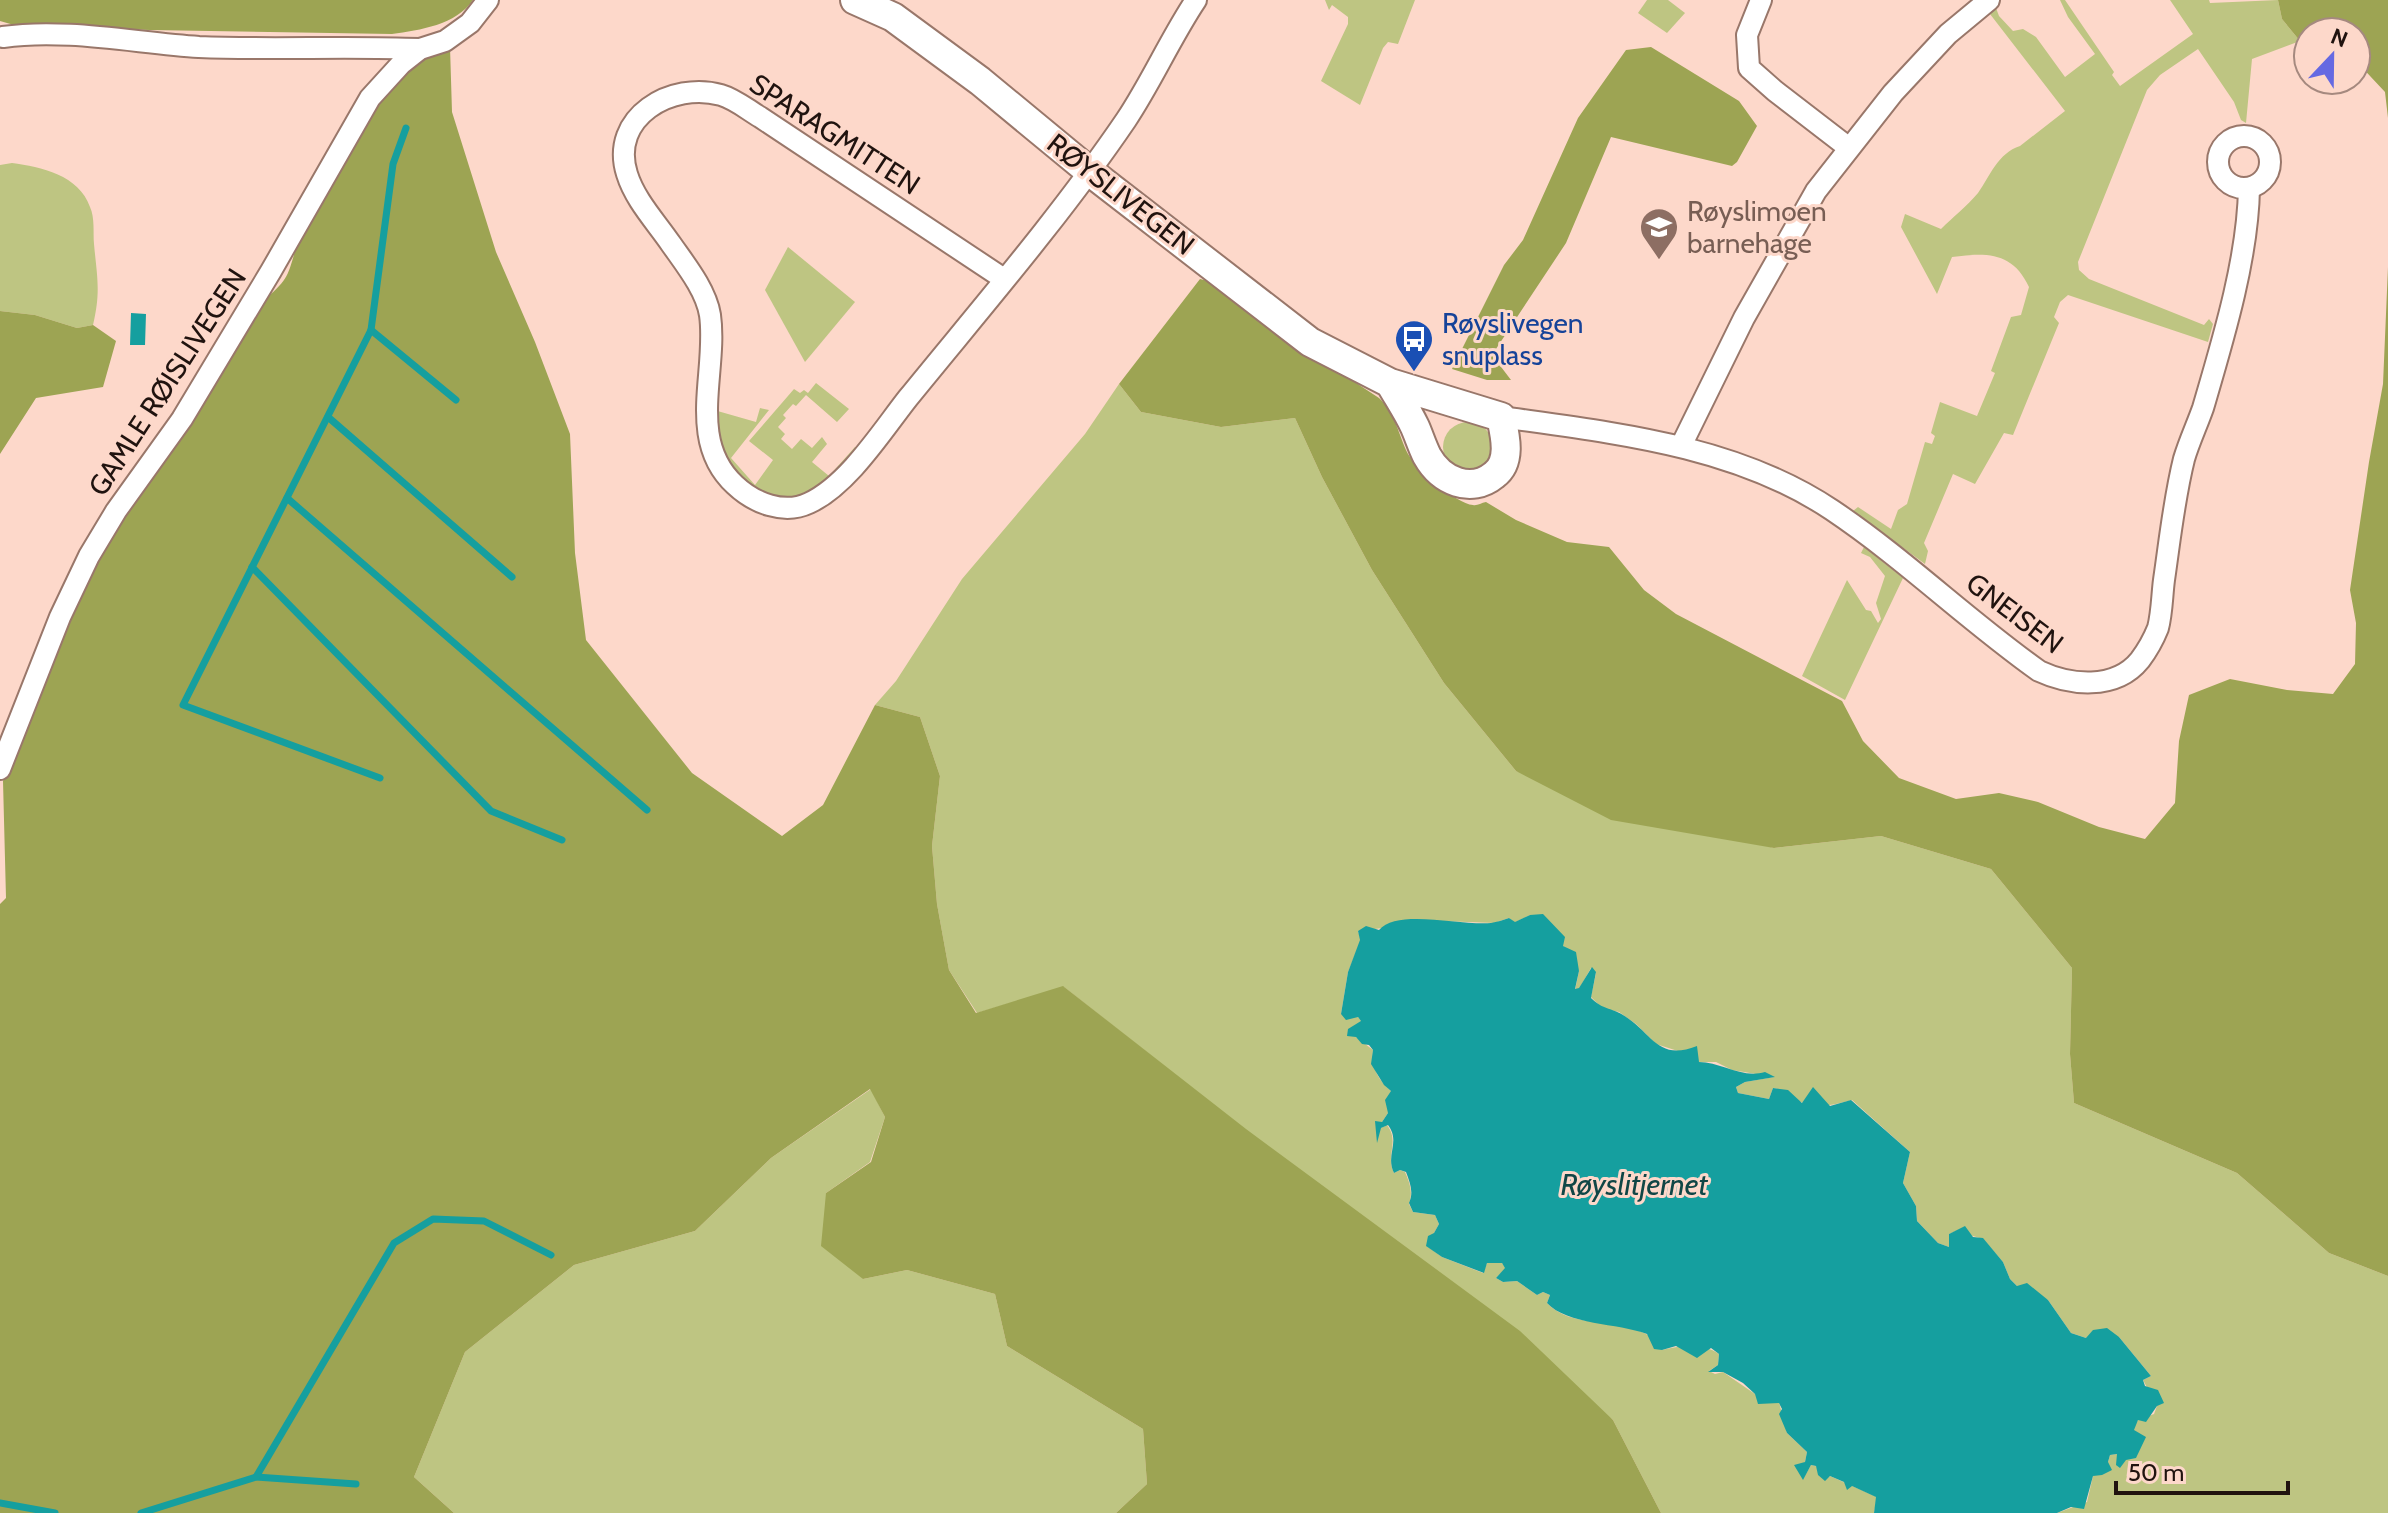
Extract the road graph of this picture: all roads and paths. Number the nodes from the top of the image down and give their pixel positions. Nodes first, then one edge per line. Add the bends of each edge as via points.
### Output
1 (488, 0) edge
2 (855, 0) edge
3 (1196, 0) edge
4 (1761, 0) edge
5 (1989, 0) edge
6 (897, 9) edge
7 (3, 37) dead end
8 (420, 49) junction
9 (1849, 148) junction
10 (1089, 171) junction
11 (2249, 188) dead end
12 (1004, 279) junction
13 (1390, 383) junction
14 (1501, 417) junction
15 (1681, 446) junction
16 (0, 769) edge

1 - 8 street, GAMLE RØISLIVEGEN via 470,23 445,41
2 - 6 street, RØYSLIVEGEN
3 - 10 street, SPARAGMITTEN via 1142,96
4 - 9 street via 1747,35 1749,68
5 - 9 street via 1948,34
6 - 10 street, RØYSLIVEGEN
7 - 8 street, GAMLE RØISLIVEGEN via 30,33 201,47
8 - 16 street, GAMLE RØISLIVEGEN via 370,98 182,419 96,545 60,617
9 - 15 street via 1816,191 1760,288
10 - 12 street, SPARAGMITTEN
10 - 13 street, RØYSLIVEGEN via 1310,342
11 - 15 street, GNEISEN via 2249,222 2227,317 2173,512 2157,629 2139,662 2120,674 2081,684 2039,671 1830,508 1775,479
12 - 12 street, SPARAGMITTEN via 723,96 679,92 656,101 631,129 624,154 627,174 710,315 710,443 726,476 759,501 791,509 823,496 857,462
13 - 14 street, RØYSLIVEGEN
13 - 14 street via 1429,459 1450,479 1467,486 1485,483 1499,472 1506,457
14 - 15 street, GNEISEN

